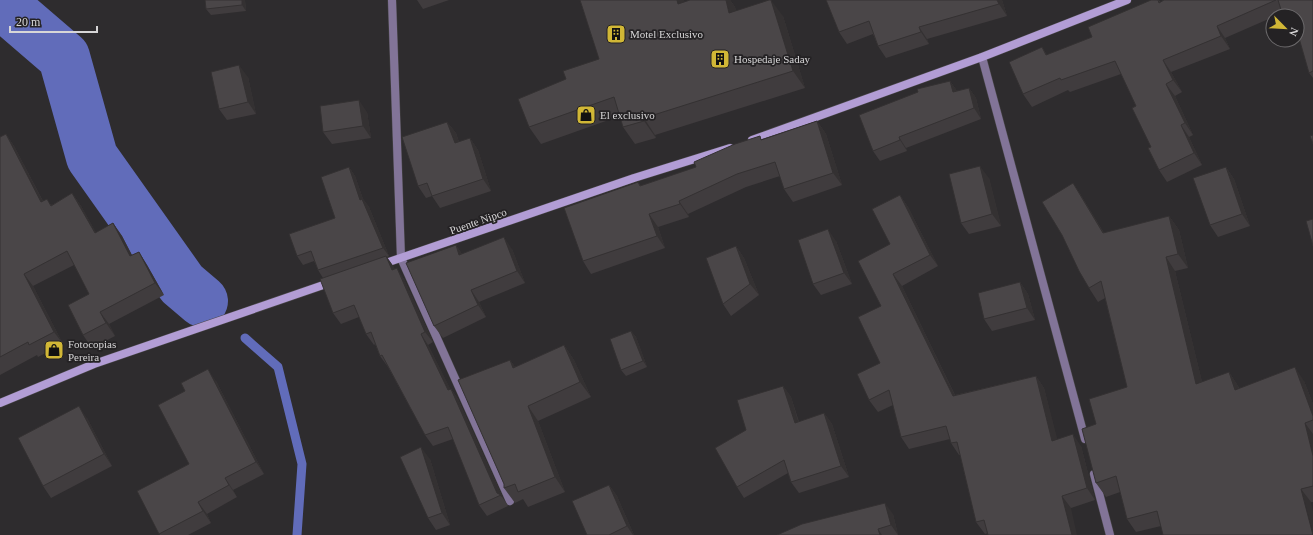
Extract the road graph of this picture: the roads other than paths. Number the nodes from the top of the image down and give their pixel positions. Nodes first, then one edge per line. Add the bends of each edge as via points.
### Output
1 (392, 0) edge
2 (1127, 0) edge
3 (982, 57) junction
4 (401, 258) junction
5 (372, 268) edge
6 (342, 279) edge
7 (0, 403) edge
8 (1087, 447) edge
9 (1093, 469) edge
10 (510, 501) edge
11 (1110, 535) edge

1 - 4 street
2 - 3 main road, Puente Nipco
3 - 4 main road, Puente Nipco via 741,144
3 - 8 street
4 - 5 main road, Puente Nipco
4 - 10 street
6 - 7 main road via 94,364
9 - 11 street

